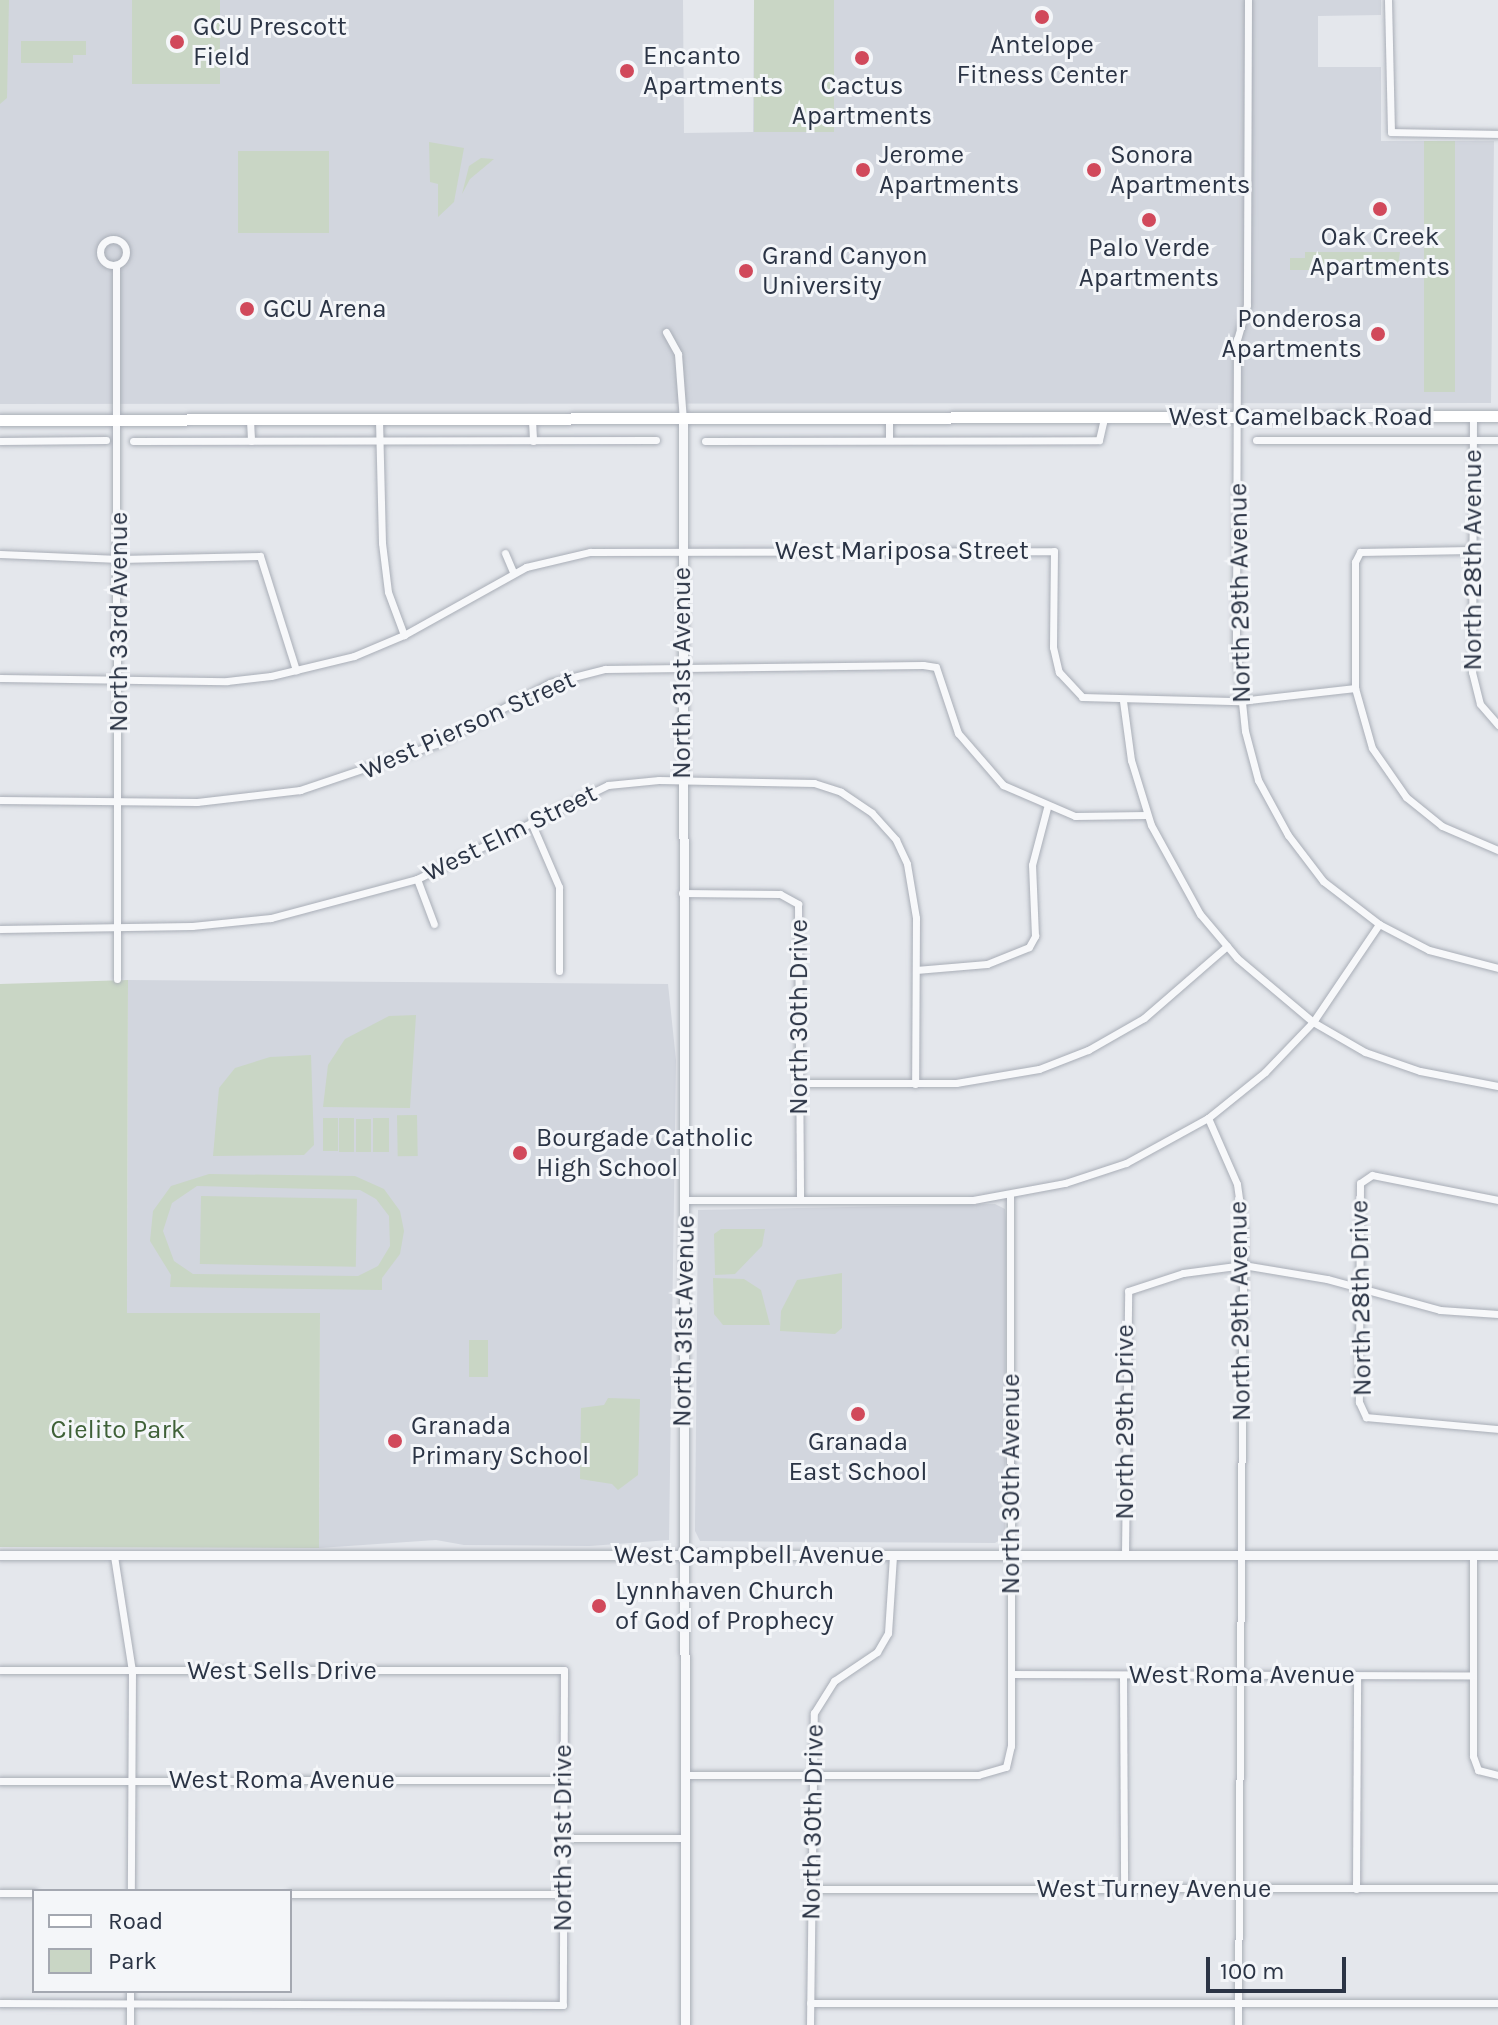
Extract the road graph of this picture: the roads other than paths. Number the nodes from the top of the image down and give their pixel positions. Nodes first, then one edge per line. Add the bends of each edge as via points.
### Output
1 (1248, 0) edge
2 (1388, 0) edge
3 (1498, 134) edge
4 (116, 265) dead end
5 (666, 332) dead end
6 (1473, 416) junction
7 (1498, 416) edge
8 (1104, 418) junction
9 (1238, 418) junction
10 (889, 419) junction
11 (0, 420) edge
12 (119, 420) junction
13 (250, 420) junction
14 (379, 420) junction
15 (532, 420) junction
16 (683, 420) junction
17 (106, 440) dead end
18 (656, 440) dead end
19 (889, 440) junction
20 (1256, 440) dead end
21 (1472, 440) junction
22 (1498, 440) edge
23 (0, 441) edge
24 (133, 441) dead end
25 (251, 441) junction
26 (381, 441) junction
27 (533, 441) junction
28 (705, 441) dead end
29 (1471, 550) junction
30 (683, 551) junction
31 (505, 553) dead end
32 (0, 554) edge
33 (119, 559) junction
34 (513, 572) junction
35 (404, 635) junction
36 (681, 664) junction
37 (296, 670) junction
38 (0, 678) edge
39 (118, 681) junction
40 (1355, 688) junction
41 (1123, 701) junction
42 (1240, 701) junction
43 (1498, 725) edge
44 (681, 779) junction
45 (0, 800) edge
46 (118, 804) junction
47 (1047, 808) junction
48 (1147, 815) junction
49 (531, 822) junction
50 (1498, 850) edge
51 (417, 879) junction
52 (682, 893) junction
53 (434, 924) dead end
54 (1379, 924) junction
55 (117, 927) junction
56 (0, 929) edge
57 (1227, 946) junction
58 (1498, 968) edge
59 (916, 970) junction
60 (559, 971) dead end
61 (117, 979) dead end
62 (1313, 1022) junction
63 (800, 1083) junction
64 (915, 1084) junction
65 (1498, 1086) edge
66 (1208, 1118) junction
67 (1010, 1194) junction
68 (685, 1200) junction
69 (800, 1200) junction
70 (1498, 1200) edge
71 (1243, 1265) junction
72 (1361, 1290) junction
73 (1498, 1314) edge
74 (1498, 1429) edge
75 (1125, 1554) junction
76 (0, 1555) edge
77 (684, 1555) junction
78 (893, 1555) junction
79 (1011, 1555) junction
80 (1241, 1555) junction
81 (1473, 1555) junction
82 (1498, 1555) edge
83 (114, 1556) junction
84 (0, 1670) edge
85 (564, 1670) joint
86 (132, 1671) junction
87 (1011, 1674) junction
88 (1123, 1675) junction
89 (1241, 1675) junction
90 (1357, 1676) junction
91 (1473, 1676) junction
92 (810, 1774) junction
93 (685, 1775) junction
94 (1498, 1775) edge
95 (132, 1780) junction
96 (563, 1780) junction
97 (0, 1781) edge
98 (563, 1838) junction
99 (684, 1838) junction
100 (1498, 1888) edge
101 (131, 1889) edge
102 (811, 1889) junction
103 (1124, 1889) junction
104 (1240, 1889) junction
105 (1356, 1889) junction
106 (0, 1893) edge
107 (32, 1893) edge
108 (292, 1894) edge
109 (563, 1894) junction
110 (130, 1993) edge
111 (0, 2003) edge
112 (130, 2003) junction
113 (810, 2003) junction
114 (1239, 2003) junction
115 (1498, 2003) edge
116 (130, 2025) edge
117 (685, 2025) edge
118 (810, 2025) edge
119 (1238, 2025) edge

1 - 9 street, North 29th Avenue via 1247,305 1237,339
2 - 3 street via 1391,132
4 - 12 street, North 33rd Avenue
5 - 16 street, North 31st Avenue via 678,354
6 - 7 main road, West Camelback Road
6 - 9 main road, West Camelback Road
6 - 21 street, North 28th Avenue
8 - 9 main road, West Camelback Road
8 - 10 main road, West Camelback Road
8 - 19 street via 1099,440
9 - 42 street, North 29th Avenue
10 - 16 main road, West Camelback Road
10 - 19 street
11 - 12 main road, West Camelback Road
12 - 13 main road, West Camelback Road
12 - 33 street, North 33rd Avenue
13 - 14 main road, West Camelback Road
13 - 25 street
14 - 15 main road, West Camelback Road
14 - 26 street
15 - 16 main road, West Camelback Road
15 - 27 street
16 - 30 street, North 31st Avenue
17 - 23 street
18 - 27 street
19 - 28 street
20 - 21 street, West Camelback Road
21 - 22 street, West Camelback Road
21 - 29 street, North 28th Avenue
24 - 25 street
25 - 26 street
26 - 27 street
26 - 35 street via 382,543 388,592
29 - 40 street via 1360,552 1355,562
29 - 43 street, North 28th Avenue via 1472,672 1480,704
30 - 34 street, West Mariposa Street via 590,552
30 - 36 street, North 31st Avenue
30 - 41 street, West Mariposa Street via 1054,551 1053,647 1059,672 1082,697
31 - 34 street
32 - 33 street
33 - 37 street via 260,556
33 - 39 street, North 33rd Avenue
34 - 35 street, West Mariposa Street
35 - 37 street, West Mariposa Street via 354,656
36 - 44 street, North 31st Avenue
36 - 46 street, West Pierson Street via 605,669 550,683 436,744 339,781 263,796
36 - 47 street, West Pierson Street via 936,667 958,733 978,761 1003,785
37 - 39 street, West Mariposa Street via 227,681
38 - 39 street, West Mariposa Street
39 - 46 street, North 33rd Avenue
40 - 42 street, West Mariposa Street
40 - 50 street via 1365,731 1380,763 1406,797 1442,826
41 - 42 street, West Mariposa Street
41 - 48 street via 1131,760
42 - 54 street, North 29th Avenue via 1258,780 1288,835 1323,881
44 - 49 street, West Elm Street via 627,781 590,790
44 - 52 street, North 31st Avenue
44 - 59 street, West Elm Street via 814,783 841,792 872,813 896,840 912,880
45 - 46 street, West Pierson Street
46 - 55 street, North 33rd Avenue
47 - 48 street, West Pierson Street via 1106,819
47 - 59 street via 1032,865 1035,936 1029,947 987,964
48 - 57 street via 1190,898
49 - 51 street, West Elm Street
49 - 60 street via 559,887
51 - 53 street
51 - 55 street, West Elm Street via 271,918
52 - 63 street, North 30th Drive via 780,894 798,904
52 - 68 street, North 31st Avenue
54 - 58 street, North 29th Avenue via 1429,950
54 - 62 street
55 - 56 street, West Elm Street
55 - 61 street, North 33rd Avenue
57 - 62 street via 1257,979
57 - 64 street via 1144,1018 1067,1059 982,1081
59 - 64 street
62 - 65 street via 1365,1052 1420,1071
62 - 66 street
63 - 64 street
63 - 69 street, North 30th Drive
66 - 67 street via 1126,1163
66 - 71 street, North 29th Avenue via 1237,1184
67 - 69 street via 944,1201
67 - 79 street, North 30th Avenue
68 - 69 street
68 - 77 street, North 31st Avenue
70 - 72 street, North 28th Drive via 1372,1175 1362,1178
71 - 72 street
71 - 75 street, North 29th Drive via 1183,1273 1128,1291
71 - 80 street, North 29th Avenue
72 - 73 street via 1440,1310
72 - 74 street, North 28th Drive via 1359,1402 1366,1417
75 - 79 street, West Campbell Avenue
75 - 80 street, West Campbell Avenue
76 - 83 street, West Campbell Avenue
77 - 78 street, West Campbell Avenue
77 - 83 street, West Campbell Avenue
77 - 93 street, North 31st Avenue
78 - 79 street, West Campbell Avenue
78 - 92 street, North 30th Drive via 888,1633 877,1652 834,1681 819,1699 811,1731
79 - 87 street, North 30th Avenue
80 - 81 street, West Campbell Avenue
80 - 89 street, North 29th Avenue
81 - 82 street, West Campbell Avenue
81 - 91 street
83 - 86 street
84 - 86 street, West Sells Drive
85 - 86 street, West Sells Drive
85 - 96 street, North 31st Drive
86 - 95 street
87 - 88 street, West Roma Avenue
87 - 92 street, North 30th Avenue via 1011,1754 1002,1771
88 - 89 street, West Roma Avenue
88 - 103 street
89 - 90 street, West Roma Avenue
89 - 104 street, North 29th Avenue
90 - 91 street, West Roma Avenue
90 - 105 street
91 - 94 street via 1473,1756 1478,1770
92 - 93 street
92 - 102 street, North 30th Drive
93 - 99 street, North 31st Avenue
95 - 96 street, West Roma Avenue
95 - 97 street, West Roma Avenue
95 - 101 street
96 - 98 street, North 31st Drive
98 - 99 street
98 - 109 street, North 31st Drive
99 - 117 street, North 31st Avenue
100 - 105 street, West Turney Avenue
102 - 103 street, West Turney Avenue
102 - 113 street, North 30th Drive
103 - 104 street, West Turney Avenue
104 - 105 street, West Turney Avenue
104 - 114 street, North 29th Avenue
106 - 107 street
108 - 109 street
109 - 112 street, North 31st Drive via 563,2005
110 - 112 street
111 - 112 street
112 - 116 street
113 - 114 street
113 - 118 street, North 30th Drive
114 - 115 street
114 - 119 street, North 29th Avenue

